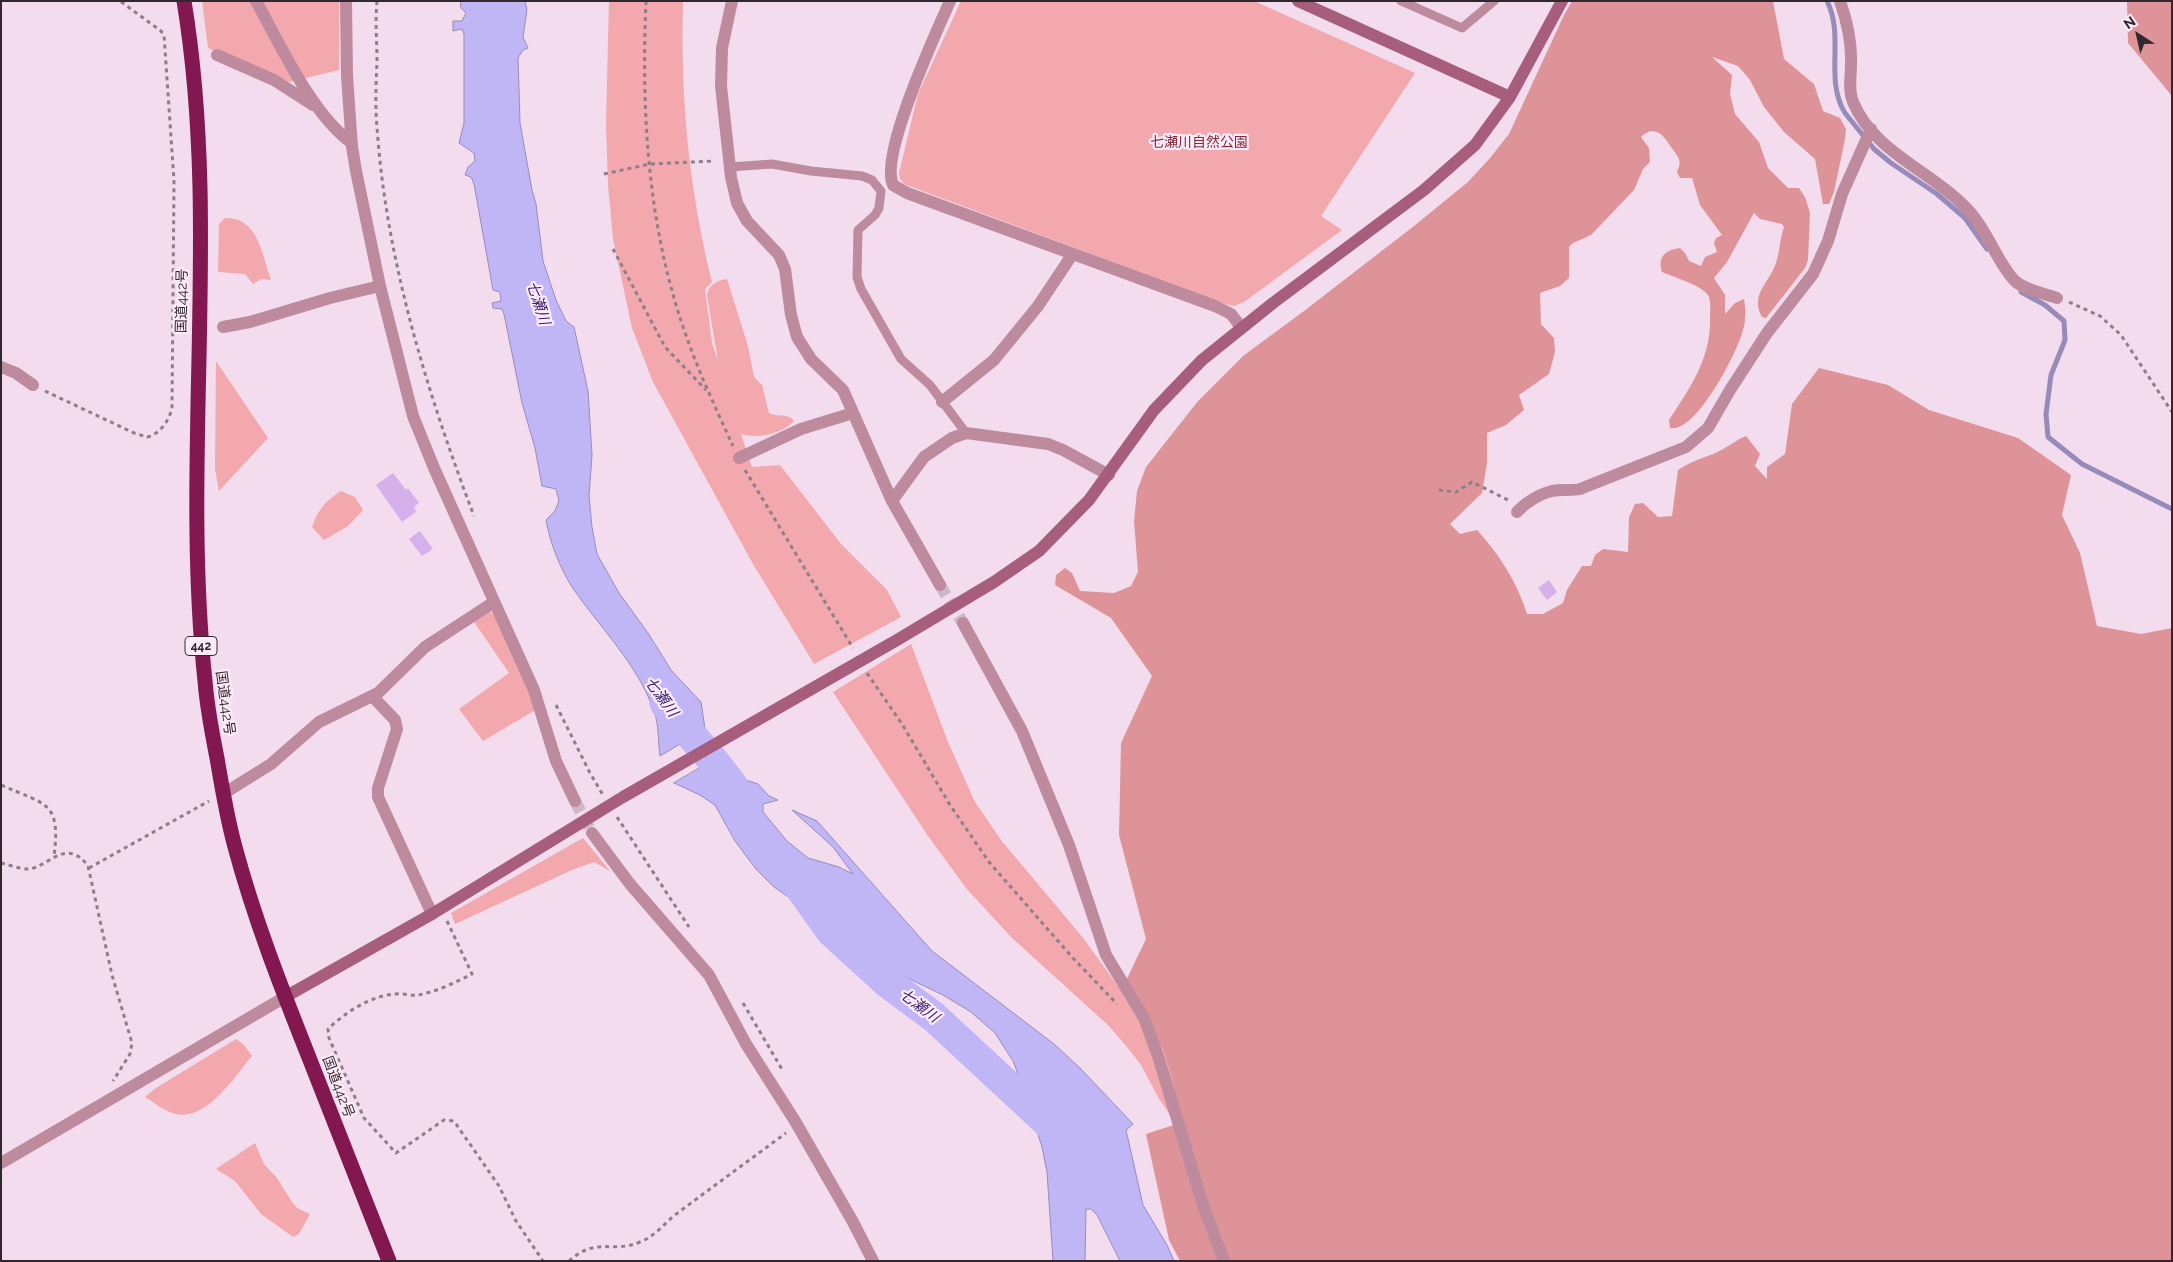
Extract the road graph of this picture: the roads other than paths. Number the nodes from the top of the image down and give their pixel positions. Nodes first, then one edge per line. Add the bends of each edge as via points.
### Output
1 (184, 1) edge
2 (256, 1) edge
3 (346, 1) edge
4 (732, 1) edge
5 (950, 1) edge
6 (1298, 1) edge
7 (1401, 1) edge
8 (1494, 1) edge
9 (1562, 1) edge
10 (1840, 1) edge
11 (218, 56) dead end
12 (1510, 97) junction
13 (317, 108) junction
14 (1871, 129) junction
15 (352, 143) junction
16 (730, 164) junction
17 (893, 185) junction
18 (881, 191) junction
19 (1072, 255) junction
20 (380, 286) junction
21 (2058, 298) road end
22 (222, 327) dead end
23 (1241, 327) junction
24 (1, 367) edge
25 (33, 385) road end
26 (942, 402) junction
27 (853, 413) junction
28 (966, 433) junction
29 (739, 458) road end
30 (1108, 475) junction
31 (892, 501) junction
32 (1519, 509) road end
33 (940, 585) tunnel mouth
34 (494, 602) junction
35 (963, 623) tunnel mouth
36 (373, 697) junction
37 (223, 794) junction
38 (574, 801) tunnel mouth
39 (592, 833) tunnel mouth
40 (432, 914) junction
41 (285, 997) junction
42 (1, 1163) edge
43 (389, 1261) edge
44 (873, 1261) edge
45 (1224, 1261) edge

1 - 37 highway, 国道442号 / 442 via 196,88 200,190 196,496 198,601 205,683
2 - 13 street
3 - 15 street via 345,46
4 - 16 street via 724,36 721,72
5 - 17 street via 906,108 892,161
6 - 12 street
7 - 8 lane via 1462,28
9 - 12 street
10 - 14 street via 1851,48 1852,100
11 - 13 street via 274,80
12 - 23 street via 1475,145 1446,173
13 - 15 street via 337,132
14 - 21 street via 1902,159 1951,192 1970,212 2016,281
14 - 32 street via 1812,274 1767,333 1698,439 1675,452 1580,489 1552,491
15 - 20 street
16 - 18 lane via 772,164 862,176 872,180
16 - 27 street via 740,210 774,247 782,262 797,337 815,364 840,386
17 - 18 lane
17 - 19 street
18 - 26 lane via 875,215 858,230 858,284 901,359 922,377
19 - 23 street via 1215,306 1231,314
19 - 26 street via 1038,306 994,360
20 - 22 street
20 - 34 street via 414,416
23 - 30 street via 1166,395
24 - 25 street via 16,372
26 - 28 lane
27 - 29 street via 801,429
27 - 31 street
28 - 30 street via 1048,444
28 - 31 street via 952,438 924,457
30 - 40 street via 1066,525 1024,562 960,603 623,797
31 - 33 street
34 - 36 street via 425,647
34 - 38 street via 534,690
35 - 45 street via 1022,731 1069,844 1106,955 1144,1018
36 - 37 street via 319,722 271,764
36 - 40 street via 395,720 397,729 378,797
37 - 41 highway, 国道442号 / 442 via 234,847
39 - 44 street via 625,878 709,975
40 - 41 street
41 - 42 street
41 - 43 highway, 国道442号 / 442

